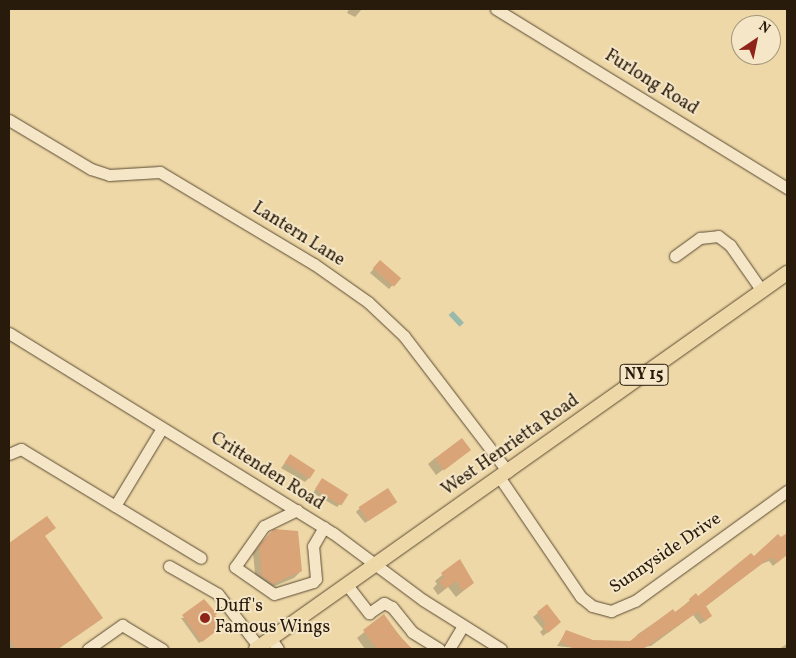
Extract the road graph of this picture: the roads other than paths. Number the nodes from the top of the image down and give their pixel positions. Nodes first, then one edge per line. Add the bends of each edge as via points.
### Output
1 (496, 9) edge
2 (9, 120) edge
3 (787, 188) edge
4 (675, 256) dead end
5 (787, 273) edge
6 (762, 291) junction
7 (9, 333) edge
8 (162, 428) junction
9 (9, 454) edge
10 (504, 475) junction
11 (787, 491) edge
12 (115, 506) junction
13 (297, 510) junction
14 (324, 527) junction
15 (201, 558) dead end
16 (374, 565) junction
17 (169, 566) dead end
18 (347, 585) junction
19 (463, 626) junction
20 (266, 646) edge
21 (88, 649) edge
22 (162, 649) edge
23 (439, 649) edge
24 (449, 649) edge
25 (501, 649) edge

1 - 3 street, Furlong Road
2 - 10 street, Lantern Lane via 91,168 109,174 160,172 314,264 368,302 404,336
4 - 6 street via 700,238 718,236 730,246
5 - 6 main road, West Henrietta Road / NY 15
6 - 10 main road, West Henrietta Road / NY 15
7 - 8 street, Crittenden Road
8 - 12 street
8 - 13 street, Crittenden Road
9 - 12 street via 21,449
10 - 11 street, Sunnyside Drive via 581,597 592,606 611,611 635,601
10 - 16 main road, West Henrietta Road / NY 15
12 - 15 street
13 - 14 street, Crittenden Road
13 - 14 street via 264,526 235,567 274,594 313,582 316,578 313,546
14 - 16 street, Crittenden Road
16 - 18 main road, West Henrietta Road / NY 15
16 - 19 street, Crittenden Road
17 - 20 street via 218,594
18 - 20 main road, West Henrietta Road / NY 15
18 - 23 street via 368,614 384,603 392,607 412,632
19 - 24 street
19 - 25 street, Crittenden Road
21 - 22 street via 122,625

